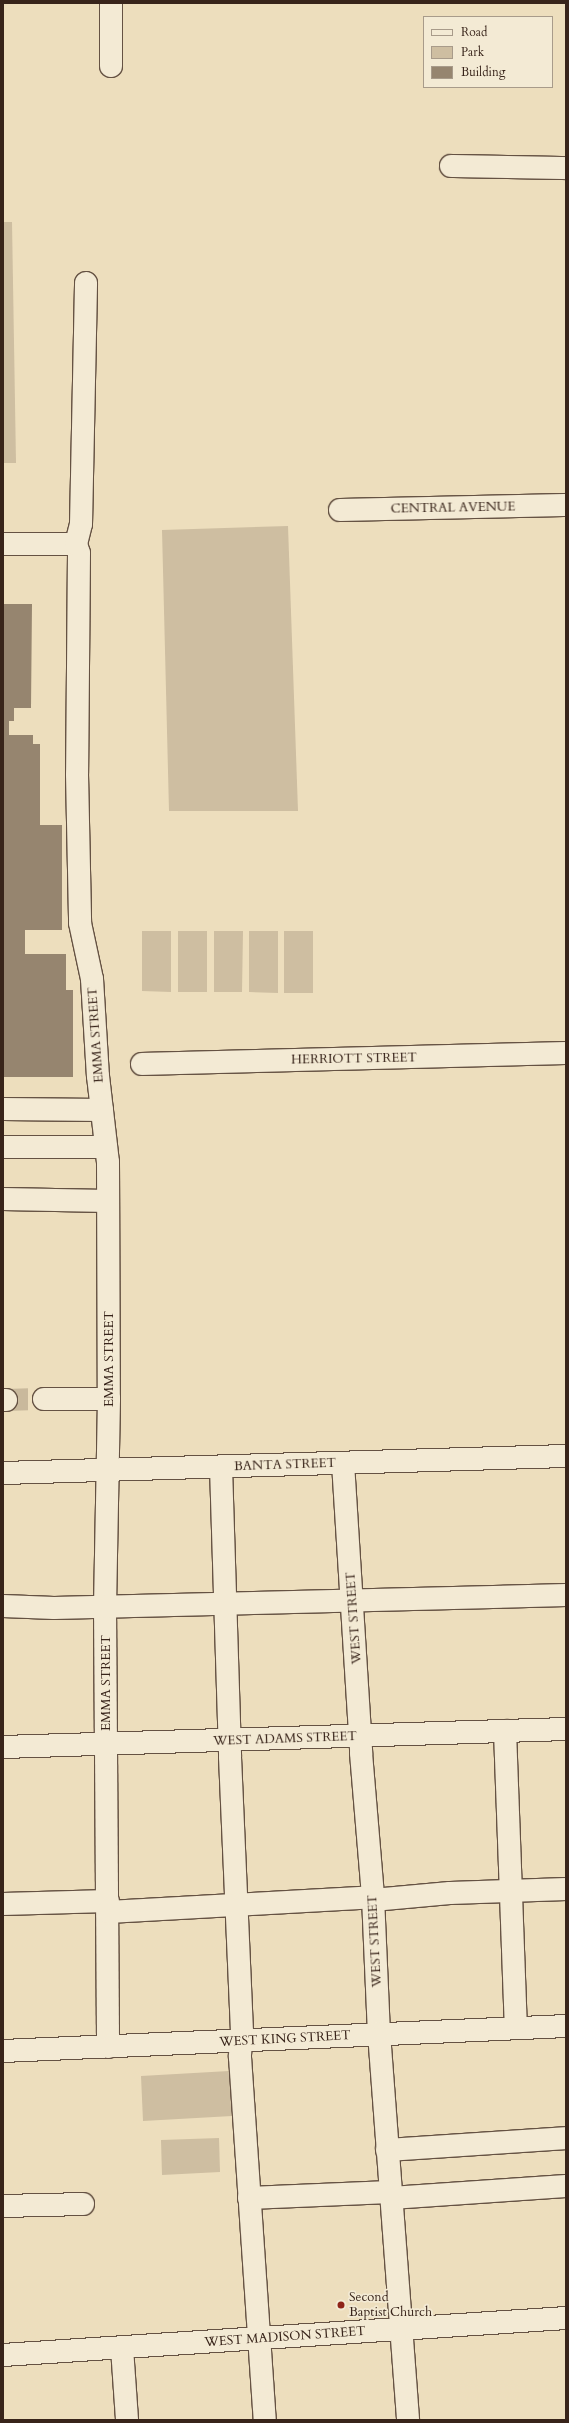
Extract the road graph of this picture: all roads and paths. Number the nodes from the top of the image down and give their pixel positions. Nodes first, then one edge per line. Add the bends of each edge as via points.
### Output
1 (111, 3) edge
2 (111, 66) dead end
3 (451, 166) dead end
4 (566, 168) edge
5 (86, 283) dead end
6 (566, 505) edge
7 (340, 510) dead end
8 (3, 544) edge
9 (76, 544) junction
10 (566, 1053) edge
11 (142, 1064) dead end
12 (3, 1109) edge
13 (102, 1110) junction
14 (3, 1147) edge
15 (106, 1147) junction
16 (3, 1199) edge
17 (108, 1201) junction
18 (109, 1399) junction
19 (44, 1400) tunnel mouth
20 (566, 1456) edge
21 (343, 1463) junction
22 (221, 1467) junction
23 (106, 1470) junction
24 (3, 1473) edge
25 (566, 1595) edge
26 (353, 1601) junction
27 (227, 1603) junction
28 (3, 1606) edge
29 (105, 1607) junction
30 (566, 1729) edge
31 (504, 1731) junction
32 (361, 1737) junction
33 (230, 1741) junction
34 (106, 1744) junction
35 (3, 1748) edge
36 (566, 1889) edge
37 (511, 1891) junction
38 (373, 1898) junction
39 (3, 1904) edge
40 (237, 1904) junction
41 (108, 1907) junction
42 (566, 2026) edge
43 (516, 2028) junction
44 (379, 2033) junction
45 (242, 2042) junction
46 (108, 2047) junction
47 (3, 2051) edge
48 (566, 2138) edge
49 (387, 2150) junction
50 (566, 2186) edge
51 (391, 2195) junction
52 (249, 2198) junction
53 (83, 2204) dead end
54 (3, 2206) edge
55 (566, 2318) edge
56 (401, 2329) junction
57 (260, 2338) junction
58 (122, 2348) junction
59 (3, 2356) edge
60 (127, 2420) edge
61 (265, 2420) edge
62 (408, 2420) edge

1 - 2 street
3 - 4 street
5 - 9 street via 81,524
6 - 7 street, CENTRAL AVENUE
8 - 9 street
9 - 13 street, EMMA STREET via 79,553 77,774 80,923 92,979
10 - 11 street, HERRIOTT STREET
12 - 13 street
13 - 15 street, EMMA STREET
14 - 15 street
15 - 17 street, EMMA STREET
16 - 17 street
17 - 18 street, EMMA STREET
18 - 19 street
18 - 23 street, EMMA STREET
20 - 21 street, BANTA STREET
21 - 22 street, BANTA STREET
21 - 26 street, WEST STREET
22 - 23 street, BANTA STREET
22 - 27 street
23 - 24 street, BANTA STREET
23 - 29 street, EMMA STREET
25 - 26 street
26 - 27 street
26 - 32 street, WEST STREET
27 - 29 street
27 - 33 street
28 - 29 street
29 - 34 street, EMMA STREET
30 - 31 street, WEST ADAMS STREET
31 - 32 street, WEST ADAMS STREET
31 - 37 street
32 - 33 street, WEST ADAMS STREET
32 - 38 street, WEST STREET
33 - 34 street, WEST ADAMS STREET
33 - 40 street
34 - 35 street, WEST ADAMS STREET
34 - 41 street, EMMA STREET
36 - 37 street
37 - 38 street
37 - 43 street
38 - 40 street
38 - 44 street, WEST STREET
39 - 41 street
40 - 41 street
40 - 45 street
41 - 46 street, EMMA STREET
42 - 43 street, WEST KING STREET
43 - 44 street, WEST KING STREET
44 - 45 street, WEST KING STREET
44 - 49 street, WEST STREET
45 - 46 street, WEST KING STREET
45 - 52 street via 240,2057
46 - 47 street, WEST KING STREET
48 - 49 street
49 - 51 street, WEST STREET
50 - 51 street
51 - 52 street
51 - 56 street, WEST STREET
52 - 57 street
53 - 54 street
55 - 56 street, WEST MADISON STREET
56 - 57 street, WEST MADISON STREET
56 - 62 street, WEST STREET
57 - 58 street, WEST MADISON STREET
57 - 61 street
58 - 59 street, WEST MADISON STREET
58 - 60 street

